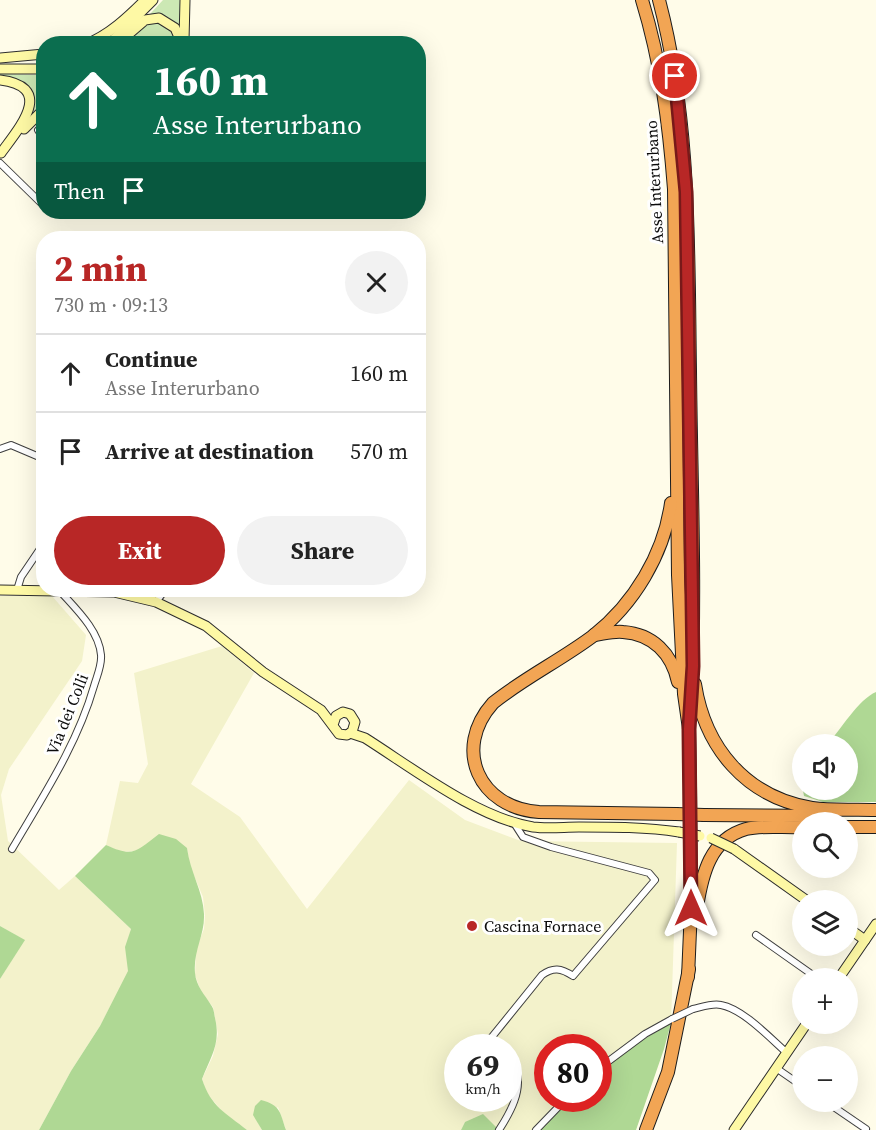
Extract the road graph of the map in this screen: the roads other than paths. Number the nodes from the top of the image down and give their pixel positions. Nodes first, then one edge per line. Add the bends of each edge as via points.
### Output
1 (145, 0) edge
2 (153, 0) edge
3 (185, 0) edge
4 (642, 0) edge
5 (659, 0) edge
6 (101, 36) edge
7 (117, 36) edge
8 (126, 36) edge
9 (180, 36) edge
10 (183, 36) edge
11 (36, 55) edge
12 (0, 58) edge
13 (0, 69) edge
14 (36, 69) edge
15 (0, 80) edge
16 (36, 117) edge
17 (0, 153) edge
18 (0, 163) edge
19 (36, 199) edge
20 (676, 364) junction
21 (0, 449) edge
22 (36, 456) edge
23 (36, 555) edge
24 (0, 590) edge
25 (17, 590) junction
26 (36, 590) edge
27 (65, 597) edge
28 (135, 597) edge
29 (160, 597) edge
30 (156, 602) junction
31 (594, 635) junction
32 (693, 666) junction
33 (321, 710) junction
34 (340, 713) junction
35 (356, 723) junction
36 (333, 725) junction
37 (689, 729) junction
38 (350, 733) junction
39 (365, 738) junction
40 (690, 786) junction
41 (876, 810) edge
42 (876, 817) edge
43 (514, 823) junction
44 (792, 827) edge
45 (858, 827) edge
46 (876, 827) edge
47 (12, 849) dead end
48 (792, 890) edge
49 (876, 924) edge
50 (756, 934) dead end
51 (858, 935) edge
52 (865, 940) junction
53 (803, 968) edge
54 (846, 968) edge
55 (688, 977) junction
56 (494, 1034) edge
57 (799, 1034) edge
58 (786, 1052) junction
59 (612, 1059) edge
60 (776, 1068) junction
61 (792, 1079) edge
62 (509, 1112) edge
63 (553, 1112) edge
64 (841, 1112) edge
65 (866, 1129) edge
66 (499, 1130) edge
67 (536, 1130) edge
68 (646, 1130) edge
69 (734, 1130) edge

1 - 6 street
2 - 7 street
3 - 10 street
4 - 20 highway, Asse Interurbano via 655,45 671,146
5 - 32 highway, Asse Interurbano via 678,94 686,192
8 - 9 street via 145,20 159,18 176,28
11 - 12 street
13 - 14 street
15 - 17 street via 20,85 29,102 27,117
16 - 17 street
18 - 19 street
20 - 31 highway via 671,387 671,505 663,537 638,589
20 - 37 highway via 678,575
21 - 22 street via 12,445
23 - 25 street
24 - 25 street
25 - 26 street
27 - 47 street, Via dei Colli via 97,640 101,663 73,744
28 - 30 street
29 - 30 street
30 - 33 street via 206,626 263,672
31 - 40 highway via 638,635 657,645 672,662 680,694 683,775
31 - 42 highway, bridge via 501,696 485,711 477,728 473,756 485,784 499,798 533,812
32 - 37 highway, Asse Interurbano
32 - 41 highway via 705,724 725,758 748,781 780,800 813,808
33 - 34 street
33 - 36 street
34 - 35 street via 350,714
34 - 36 street
35 - 38 street
35 - 39 street
36 - 38 street via 339,734
37 - 40 highway
38 - 39 street
39 - 43 street via 471,805
40 - 55 highway
43 - 48 street, bridge via 535,827 649,828 711,838 734,849
43 - 56 street via 523,837 649,873 655,880 573,976 564,970 550,969
44 - 55 highway via 746,829 732,835 710,858 701,877
45 - 46 highway
49 - 52 street
50 - 53 street
51 - 52 street
52 - 54 street
55 - 68 highway via 668,1072
57 - 58 street
58 - 59 street, bridge via 733,1010 706,1005 645,1034
58 - 60 street
60 - 61 street
60 - 69 street
62 - 66 street
63 - 67 street
64 - 65 street

